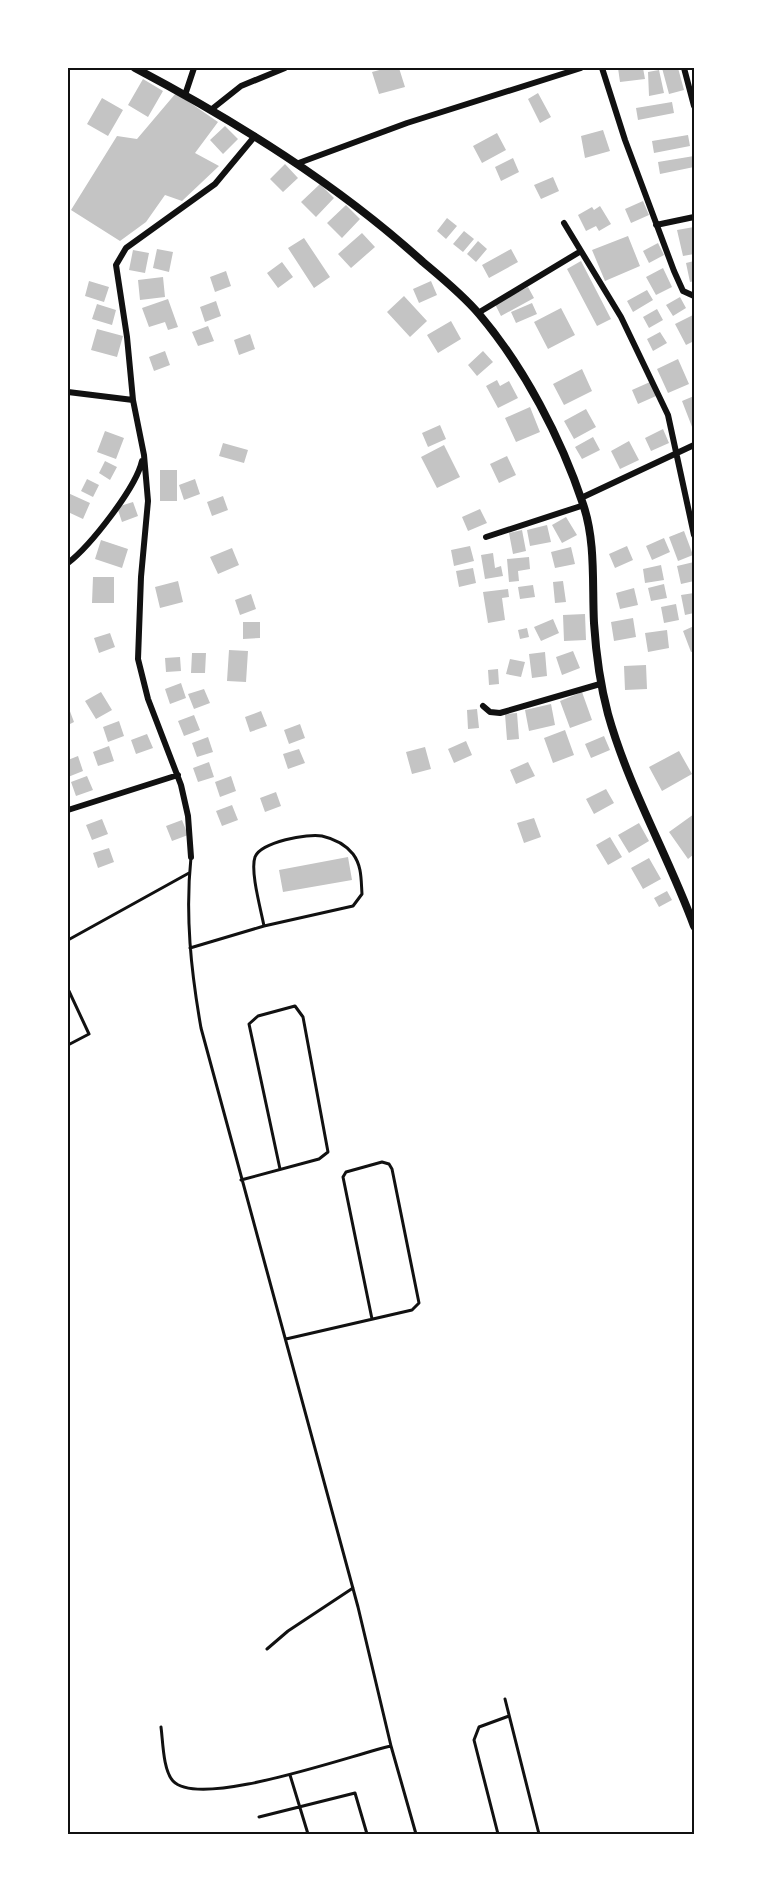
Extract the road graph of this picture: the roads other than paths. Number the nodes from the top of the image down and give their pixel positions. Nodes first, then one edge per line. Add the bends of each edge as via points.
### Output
1 (135, 68) edge
2 (194, 68) edge
3 (285, 68) edge
4 (580, 68) edge
5 (602, 68) edge
6 (684, 68) edge
7 (185, 94) junction
8 (694, 106) edge
9 (212, 109) junction
10 (255, 136) junction
11 (296, 164) junction
12 (694, 217) edge
13 (564, 223) dead end
14 (656, 225) junction
15 (581, 251) junction
16 (694, 297) edge
17 (478, 313) junction
18 (68, 392) edge
19 (133, 400) junction
20 (694, 445) edge
21 (676, 454) junction
22 (144, 455) junction
23 (582, 502) junction
24 (694, 535) edge
25 (486, 537) dead end
26 (68, 563) edge
27 (600, 684) junction
28 (483, 706) dead end
29 (178, 775) junction
30 (68, 810) edge
31 (191, 857) joint
32 (189, 873) junction
33 (264, 926) junction
34 (694, 926) edge
35 (68, 940) edge
36 (190, 948) junction
37 (68, 989) edge
38 (68, 1045) edge
39 (280, 1169) junction
40 (241, 1180) junction
41 (372, 1319) junction
42 (286, 1339) junction
43 (353, 1588) junction
44 (267, 1649) dead end
45 (505, 1699) dead end
46 (509, 1716) junction
47 (161, 1727) dead end
48 (391, 1746) junction
49 (290, 1775) junction
50 (300, 1807) junction
51 (259, 1817) dead end
52 (308, 1834) edge
53 (367, 1834) edge
54 (416, 1834) edge
55 (498, 1834) edge
56 (538, 1834) edge

1 - 7 street
2 - 7 street
3 - 9 street via 241,86
4 - 11 street via 407,123
5 - 14 street
6 - 8 street
7 - 9 street
9 - 10 street
10 - 11 street
10 - 19 street via 215,184 140,237 119,257 116,274
11 - 17 street via 403,243
12 - 14 street
13 - 15 street
14 - 16 street via 680,286
15 - 17 street
15 - 21 street via 621,317 668,415
17 - 23 street via 530,386
18 - 19 street
19 - 22 street
20 - 21 street
21 - 23 street
21 - 24 street
22 - 26 street via 141,469 93,540
22 - 29 street via 148,501 138,659 148,699
23 - 25 street
23 - 27 street via 592,550
27 - 28 street via 500,713
27 - 34 street via 641,808
29 - 30 street
29 - 31 street via 188,816
31 - 32 lane
32 - 35 lane
32 - 36 lane
33 - 33 lane via 353,906 362,894 359,864 352,853 338,840 320,835 298,837 260,851 254,868
33 - 36 lane
36 - 40 lane via 201,1028
37 - 38 lane via 89,1034
39 - 39 lane via 249,1024 258,1016 294,1006 303,1017 329,1148 326,1156
39 - 40 lane
40 - 42 lane
41 - 41 lane via 412,1310 419,1299 392,1169 382,1162 343,1176
41 - 42 lane
42 - 43 lane
43 - 44 lane
43 - 48 lane
45 - 46 lane
46 - 55 lane via 479,1727 474,1740
46 - 56 lane
47 - 49 lane via 169,1774 179,1785 218,1788
48 - 49 lane
48 - 54 lane
49 - 50 lane
50 - 51 lane
50 - 52 lane
50 - 53 lane via 355,1793

